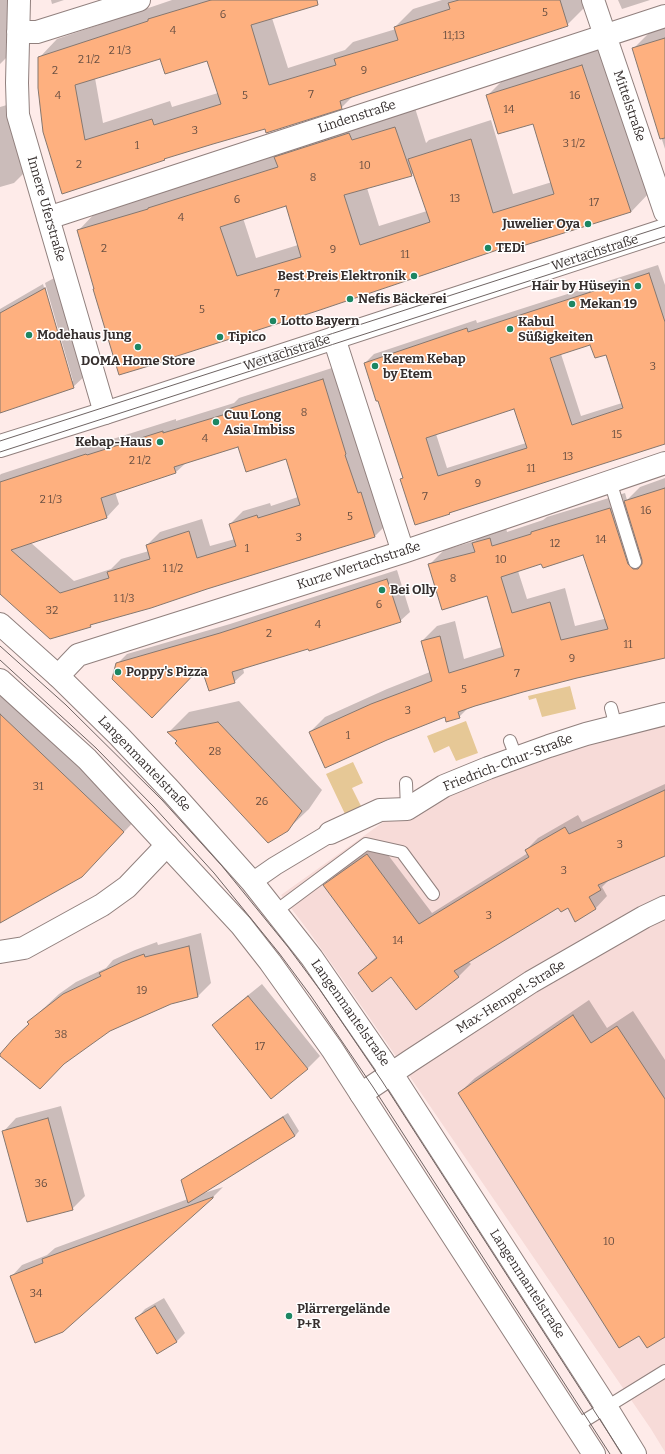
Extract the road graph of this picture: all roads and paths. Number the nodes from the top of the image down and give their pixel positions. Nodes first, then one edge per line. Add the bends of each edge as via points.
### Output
1 (19, 0) edge
2 (139, 0) edge
3 (593, 0) edge
4 (665, 16) edge
5 (18, 32) junction
6 (606, 36) junction
7 (665, 212) edge
8 (48, 218) junction
9 (665, 230) edge
10 (334, 338) junction
11 (105, 413) junction
12 (0, 446) edge
13 (665, 463) edge
14 (610, 481) junction
15 (403, 552) junction
16 (635, 562) dead end
17 (0, 624) edge
18 (58, 676) junction
19 (0, 680) edge
20 (665, 714) edge
21 (406, 783) dead end
22 (407, 809) junction
23 (330, 833) joint
24 (167, 845) junction
25 (252, 882) junction
26 (433, 894) dead end
27 (665, 907) edge
28 (276, 911) junction
29 (0, 952) edge
30 (392, 1074) junction
31 (361, 1094) junction
32 (665, 1371) edge
33 (606, 1406) junction
34 (576, 1426) junction
35 (594, 1454) edge
36 (635, 1454) edge

1 - 5 street, Innere Uferstraße
2 - 5 street via 36,32
3 - 6 street, Mittelstraße
4 - 6 street, Lindenstraße
5 - 8 street, Innere Uferstraße via 18,115
6 - 7 street, Mittelstraße
6 - 8 street, Lindenstraße
8 - 11 street, Innere Uferstraße
9 - 10 street, Wertachstraße
10 - 11 street, Wertachstraße
10 - 15 street
11 - 12 street, Wertachstraße
13 - 14 street, Kurze Wertachstraße
14 - 15 street, Kurze Wertachstraße
14 - 16 lane
15 - 18 street, Kurze Wertachstraße via 78,655
17 - 18 street, Langenmantelstraße
18 - 25 street, Langenmantelstraße via 170,790
19 - 24 street via 87,759
20 - 22 street, Friedrich-Chur-Straße via 613,718 586,734 513,749
21 - 22 lane
22 - 23 street, Friedrich-Chur-Straße via 380,810
23 - 25 street, Friedrich-Chur-Straße
24 - 29 street via 127,887 102,905 24,948
24 - 31 street via 241,925 332,1049
25 - 28 street, Langenmantelstraße
26 - 28 lane via 402,852 366,844
27 - 30 street, Max-Hempel-Straße via 531,982
28 - 30 street, Langenmantelstraße via 312,958
30 - 31 street, Max-Hempel-Straße
30 - 33 street, Langenmantelstraße
31 - 34 street
32 - 33 lane
33 - 34 lane
33 - 36 street, Langenmantelstraße
34 - 35 street

